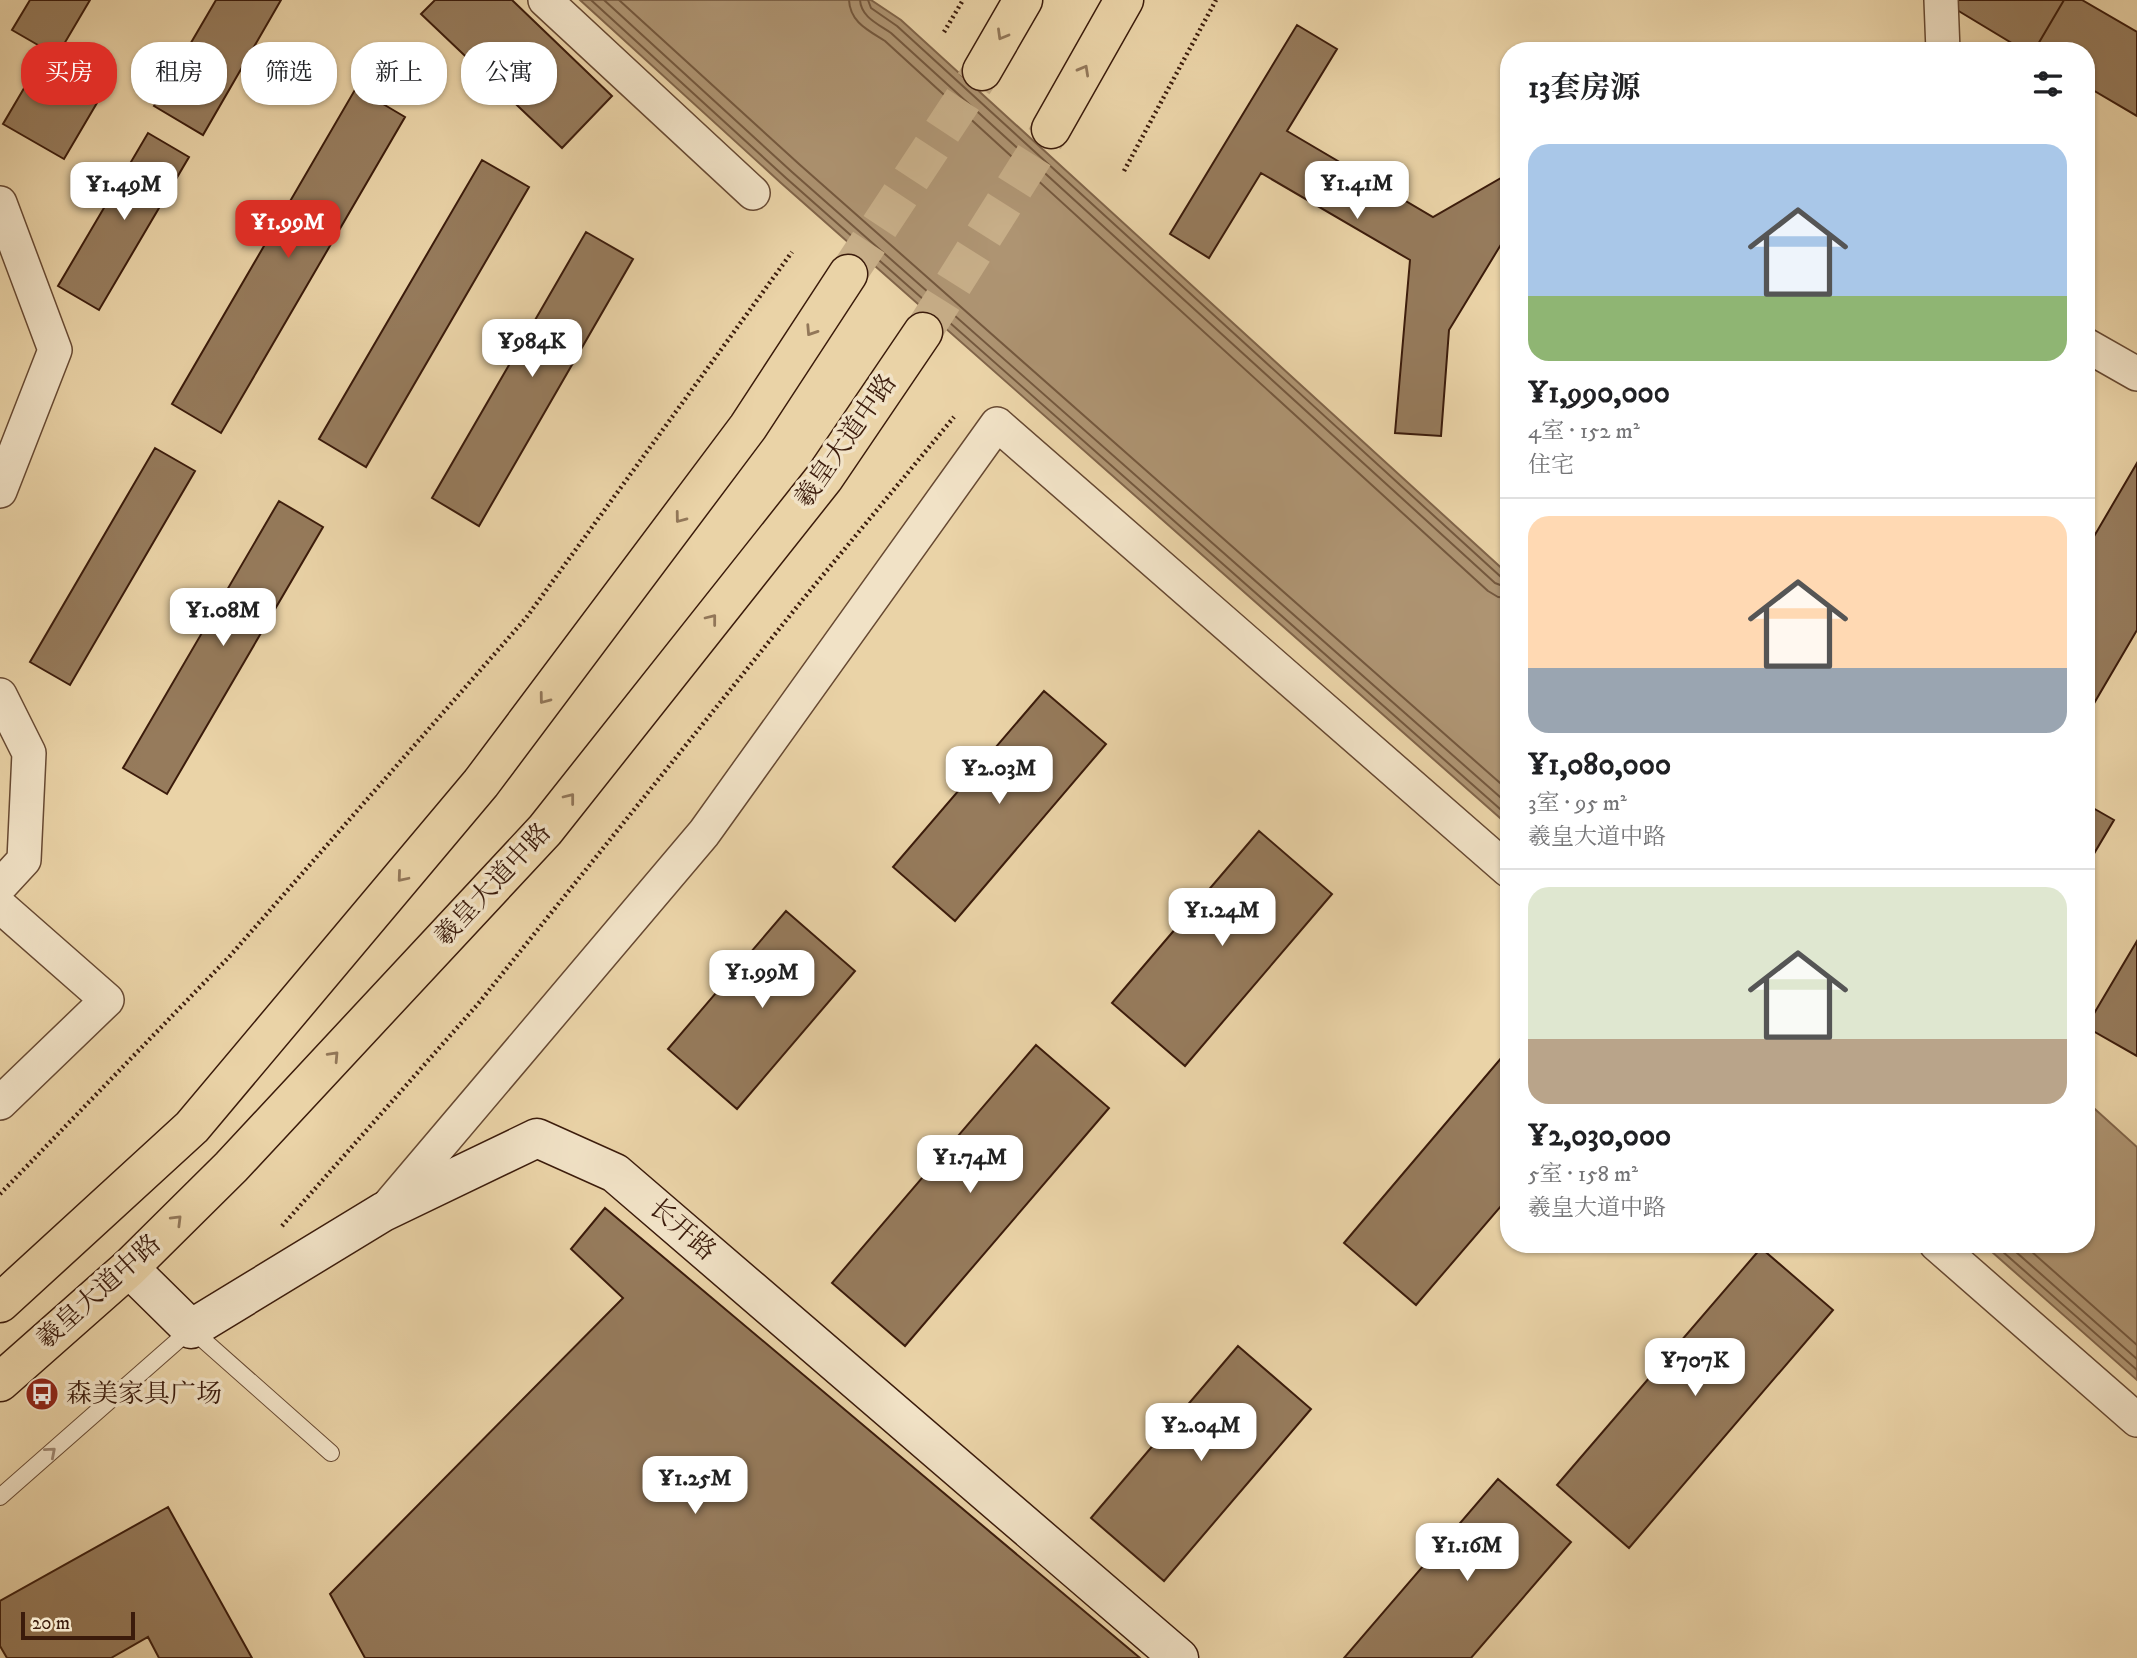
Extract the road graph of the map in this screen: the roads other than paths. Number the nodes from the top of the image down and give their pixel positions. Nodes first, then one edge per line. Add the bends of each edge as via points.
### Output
1 (545, 0) edge
2 (1023, 0) edge
3 (1124, 0) edge
4 (1941, 0) edge
5 (1943, 42) edge
6 (982, 71) tunnel mouth
7 (1051, 129) tunnel mouth
8 (753, 193) dead end
9 (0, 203) edge
10 (848, 274) tunnel mouth
11 (923, 332) tunnel mouth
12 (2095, 350) edge
13 (2137, 374) edge
14 (0, 491) edge
15 (0, 695) edge
16 (1500, 863) edge
17 (0, 886) edge
18 (0, 906) edge
19 (0, 1103) edge
20 (383, 1212) junction
21 (1946, 1253) edge
22 (130, 1268) junction
23 (0, 1303) edge
24 (191, 1329) junction
25 (0, 1382) edge
26 (2137, 1420) edge
27 (331, 1453) dead end
28 (0, 1497) edge
29 (1179, 1658) edge

1 - 8 street
2 -> 6 main road
7 -> 3 main road
4 - 5 street
9 - 14 street via 55,351
10 -> 23 main road via 748,427 481,783 192,1127
22 -> 11 main road, 羲皇大道中路 via 231,1167 545,830 824,478
12 - 13 street
15 - 17 street via 29,753 24,860
16 - 20 street via 997,424 704,833
18 - 19 street via 107,1000
20 - 24 street, 长开路
20 - 29 street, 长开路 via 537,1138 615,1173
21 - 26 street
22 - 24 street
22 - 25 main road, 羲皇大道中路
24 - 27 lane
28 -> 24 lane

